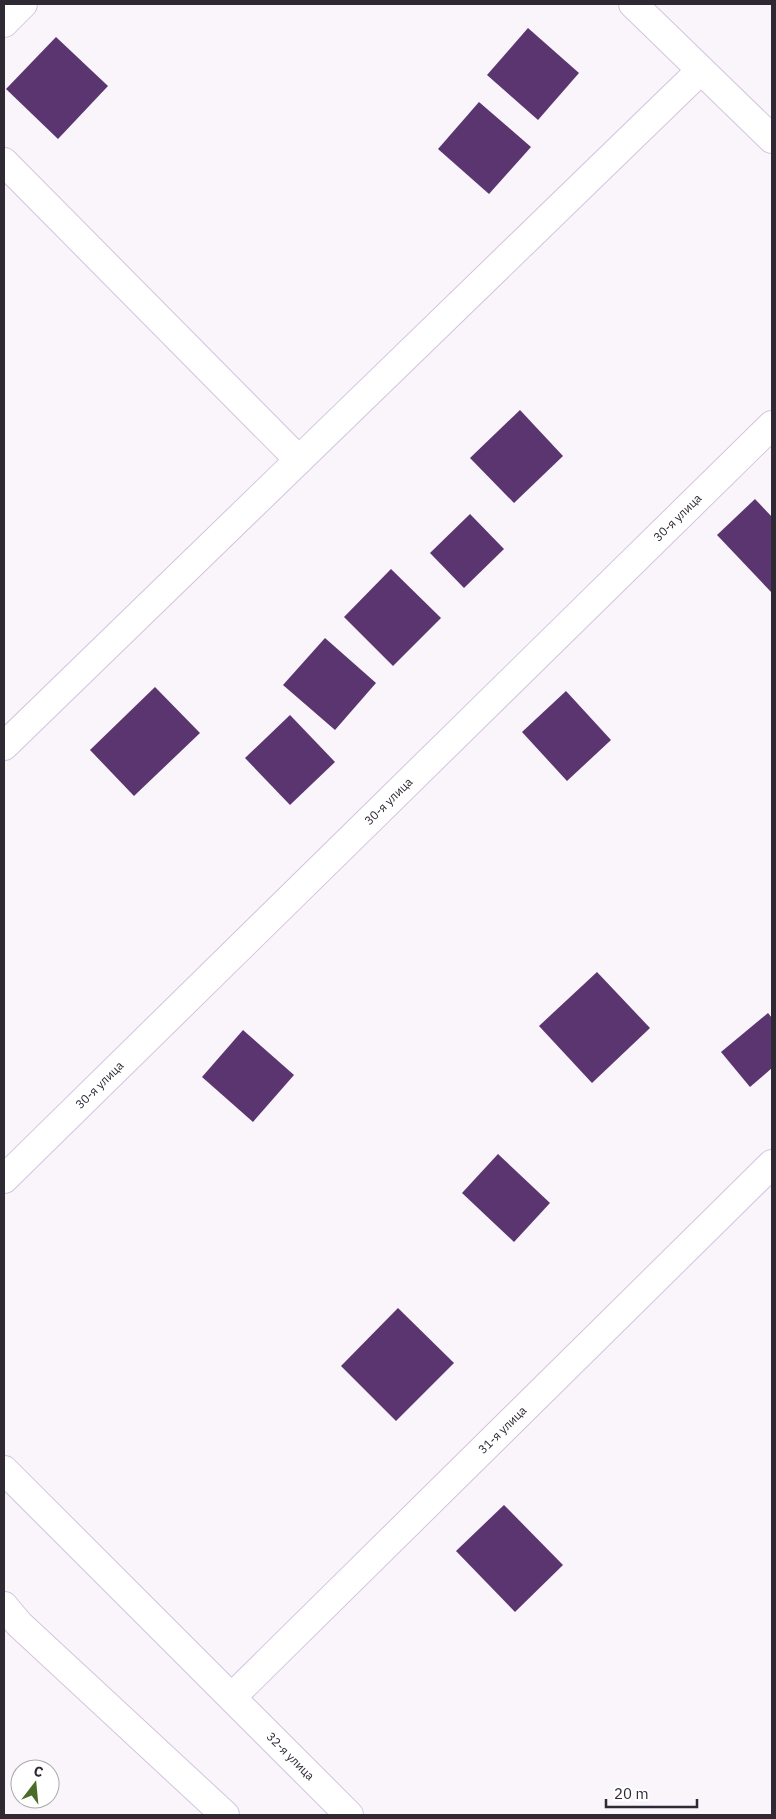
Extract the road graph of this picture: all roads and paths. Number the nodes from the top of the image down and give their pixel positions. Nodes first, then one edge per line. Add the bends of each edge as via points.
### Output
1 (24, 4) edge
2 (633, 4) edge
3 (4, 23) edge
4 (700, 71) junction
5 (772, 140) edge
6 (4, 162) edge
7 (772, 425) edge
8 (299, 460) junction
9 (4, 746) edge
10 (772, 1164) edge
11 (4, 1179) edge
12 (4, 1470) edge
13 (4, 1606) edge
14 (232, 1697) junction
15 (225, 1815) edge
16 (350, 1815) edge

1 - 3 street
2 - 4 street
4 - 5 street
4 - 8 street
6 - 8 street
7 - 11 street, 30-я улица
8 - 9 street
10 - 14 street, 31-я улица
12 - 14 street, 32-я улица
13 - 15 street via 19,1624
14 - 16 street, 32-я улица

